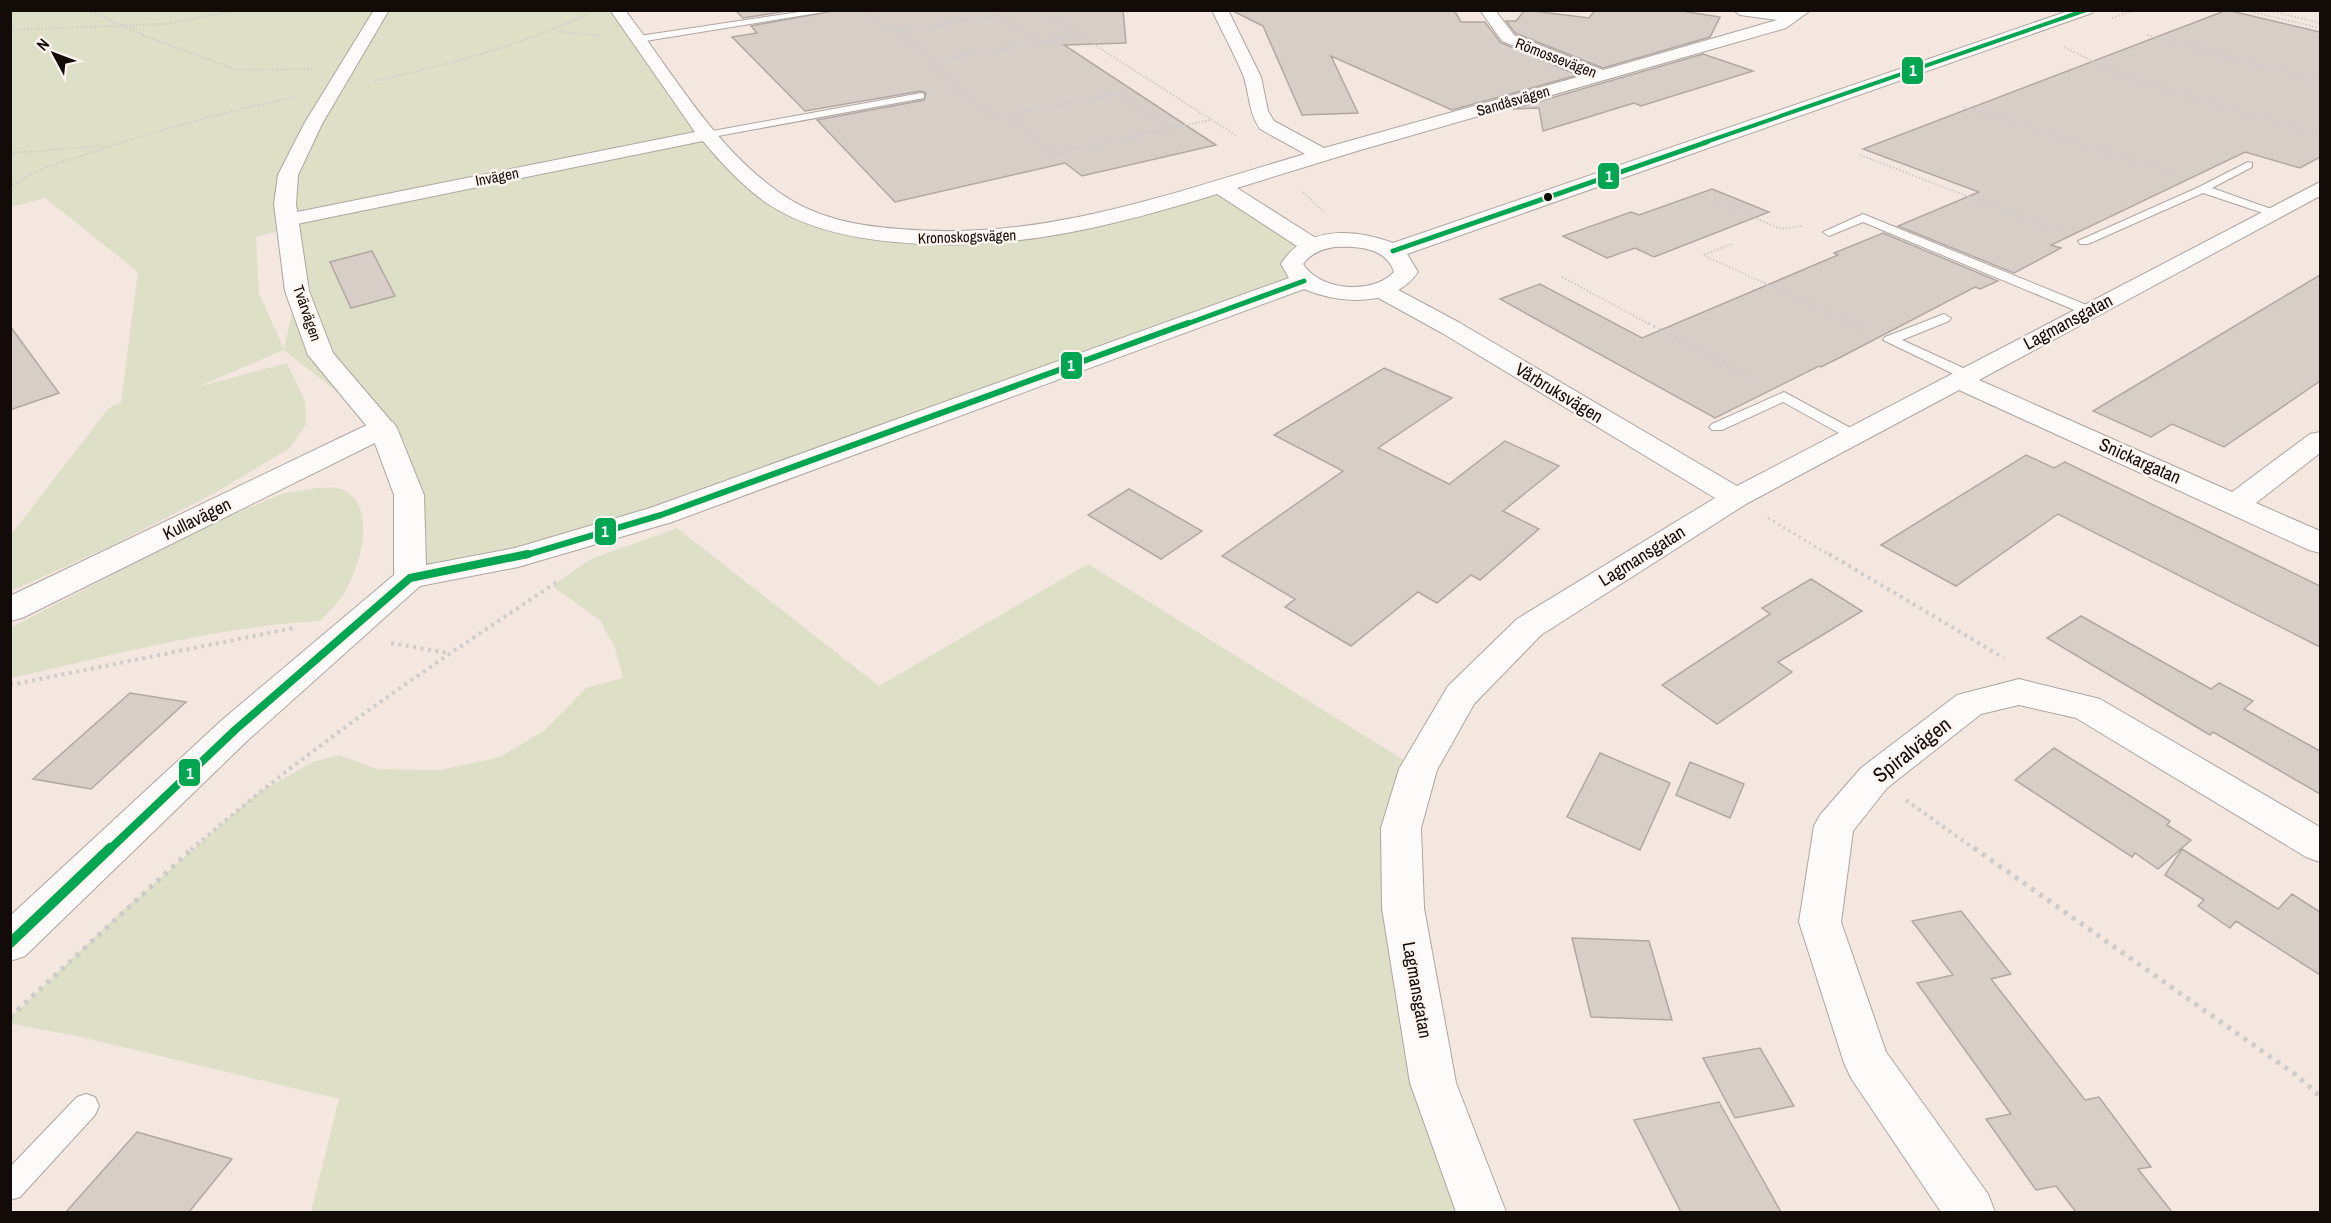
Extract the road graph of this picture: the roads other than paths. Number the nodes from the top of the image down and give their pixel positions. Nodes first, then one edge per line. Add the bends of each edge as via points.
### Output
1 (382, 10) edge
2 (617, 10) edge
3 (832, 10) edge
4 (1220, 10) edge
5 (1486, 10) edge
6 (1740, 10) edge
7 (2087, 10) edge
8 (1799, 14) edge
9 (639, 39) junction
10 (1603, 76) junction
11 (921, 96) dead end
12 (707, 135) junction
13 (1322, 155) junction
14 (2248, 165) dead end
15 (1219, 186) junction
16 (2207, 187) junction
17 (2320, 188) edge
18 (2273, 213) junction
19 (287, 220) junction
20 (1829, 232) road end
21 (2084, 241) road end
22 (1311, 245) junction
23 (1392, 251) junction
24 (1304, 281) junction
25 (1381, 290) junction
26 (2089, 311) junction
27 (1944, 318) dead end
28 (1963, 378) junction
29 (1718, 427) dead end
30 (383, 428) junction
31 (1853, 435) junction
32 (2320, 440) edge
33 (1736, 498) junction
34 (2235, 504) junction
35 (2320, 543) edge
36 (410, 578) junction
37 (10, 610) edge
38 (2320, 846) edge
39 (10, 943) edge
40 (86, 1106) dead end
41 (10, 1187) edge
42 (1481, 1212) edge
43 (1970, 1212) edge

1 - 19 street, Tvärvägen via 313,124 288,175
2 - 9 street, Kronoskogsvägen
3 - 9 lane
4 - 13 street via 1252,77 1259,111 1267,124
5 - 10 street, Römossevägen via 1508,38
6 - 8 street
7 - 23 street
8 - 10 street, Sandåsvägen via 1780,25
9 - 12 street, Kronoskogsvägen
10 - 13 street, Sandåsvägen
11 - 12 lane
12 - 15 street, Kronoskogsvägen via 758,188 802,215 900,238 960,240 1040,233 1110,219
12 - 19 street, Invägen
13 - 15 street, Sandåsvägen
14 - 16 lane
15 - 22 street
16 - 18 lane
16 - 21 lane
17 - 18 street, Lagmansgatan
18 - 26 street, Lagmansgatan
19 - 30 street, Tvärvägen via 297,291 321,355
20 - 26 lane via 1863,218
22 - 23 street via 1353,240
22 - 24 street via 1297,252 1292,264
23 - 25 street via 1404,261 1406,272 1398,282
24 - 25 street via 1341,292
24 - 36 street via 661,515 518,557
25 - 33 street, Vårbruksvägen
26 - 28 street, Lagmansgatan
27 - 28 lane via 1890,340
28 - 31 street, Lagmansgatan
28 - 34 street, Snickargatan
29 - 31 lane via 1784,396
30 - 36 street, Tvärvägen via 409,495
30 - 37 street, Kullavägen
31 - 33 street, Lagmansgatan
32 - 34 street
33 - 42 street, Lagmansgatan via 1529,627 1461,695 1418,769 1401,828 1403,908 1433,1083
34 - 35 street, Snickargatan
36 - 39 street via 235,729
38 - 43 street, Spiralvägen via 2087,708 2019,692 1970,704 1874,778 1834,826 1820,922 1867,1063
40 - 41 lane

